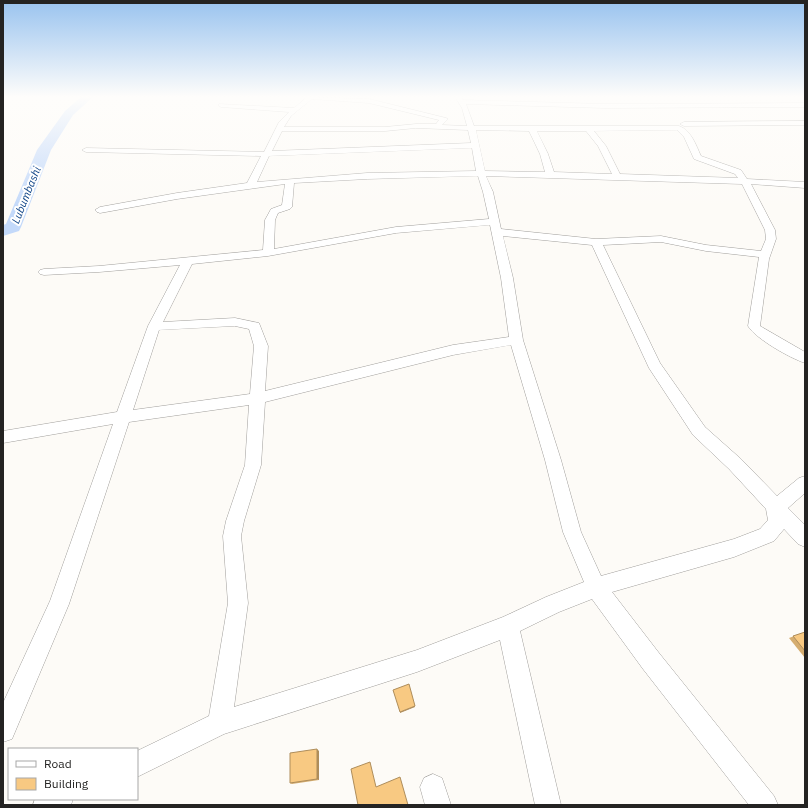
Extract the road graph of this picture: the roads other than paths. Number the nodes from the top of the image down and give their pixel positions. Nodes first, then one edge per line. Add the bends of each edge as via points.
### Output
1 (276, 135) edge
2 (473, 135) edge
3 (535, 135) edge
4 (593, 135) edge
5 (685, 135) edge
6 (476, 145) junction
7 (86, 150) dead end
8 (267, 154) junction
9 (481, 173) junction
10 (550, 174) junction
11 (617, 176) junction
12 (744, 180) junction
13 (290, 181) junction
14 (805, 185) edge
15 (250, 186) junction
16 (100, 210) dead end
17 (496, 227) junction
18 (596, 242) junction
19 (268, 253) junction
20 (766, 255) junction
21 (188, 260) junction
22 (44, 272) dead end
23 (154, 326) junction
24 (516, 340) junction
25 (805, 358) edge
26 (256, 399) junction
27 (122, 417) junction
28 (3, 438) edge
29 (805, 483) edge
30 (775, 508) junction
31 (805, 538) edge
32 (596, 587) junction
33 (508, 626) junction
34 (220, 723) junction
35 (3, 730) edge
36 (138, 764) edge
37 (58, 800) edge
38 (46, 805) edge
39 (548, 805) edge
40 (765, 805) edge

1 - 8 street
2 - 6 street
3 - 10 street
4 - 11 street
5 - 12 street via 697,157 734,170
6 - 8 street
6 - 9 street
7 - 8 street
8 - 15 street
9 - 10 street
9 - 13 street
9 - 17 street
10 - 11 street
11 - 12 street
12 - 14 street
12 - 20 street via 770,230 771,239
13 - 15 street
13 - 19 street via 287,207 274,211 270,220
15 - 16 street
17 - 18 street
17 - 19 street via 396,230
17 - 24 street
18 - 20 street via 667,239 706,248
18 - 30 street via 654,365 699,431 735,464
19 - 21 street
20 - 25 street via 754,326
21 - 22 street
21 - 23 street
23 - 26 street via 234,322 254,326 261,346
23 - 27 street
24 - 26 street via 453,350
24 - 32 street via 572,532
26 - 27 street
26 - 34 street via 251,474 232,536 238,603
27 - 28 street
27 - 35 street via 59,604
29 - 30 street
30 - 31 street
30 - 32 street via 778,523 767,534 734,548
32 - 33 street
32 - 40 street
33 - 34 street via 417,661
33 - 39 street
34 - 36 street
37 - 38 street

